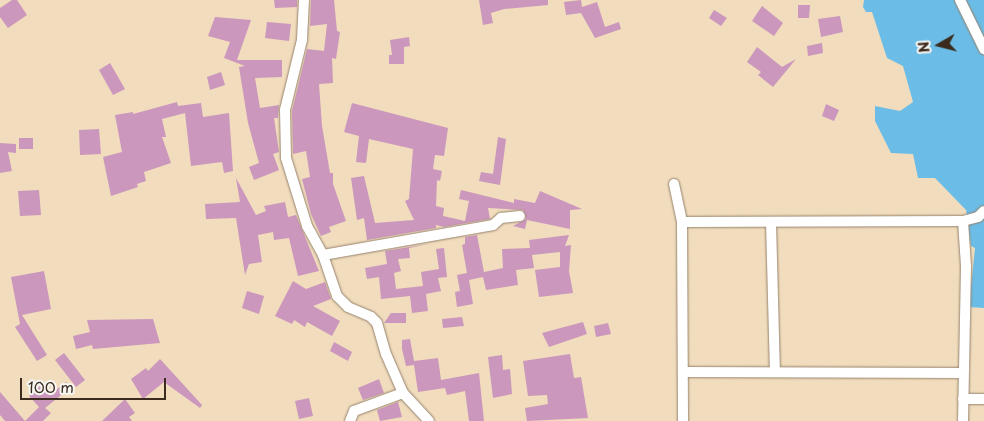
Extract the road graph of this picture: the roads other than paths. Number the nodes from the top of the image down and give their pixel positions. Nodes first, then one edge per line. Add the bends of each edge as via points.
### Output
1 (304, 0) edge
2 (960, 0) edge
3 (984, 49) edge
4 (674, 184) dead end
5 (984, 210) edge
6 (520, 216) dead end
7 (963, 221) junction
8 (682, 222) junction
9 (771, 222) junction
10 (322, 255) junction
11 (683, 372) junction
12 (775, 372) junction
13 (963, 374) junction
14 (403, 393) junction
15 (984, 399) edge
16 (963, 400) junction
17 (350, 421) edge
18 (429, 421) edge
19 (684, 421) edge
20 (963, 421) edge

1 - 10 street via 302,40 285,110 284,138 286,158 307,226
2 - 3 street
4 - 8 street
5 - 7 street via 978,217
6 - 10 street via 425,238
7 - 9 street
7 - 13 street via 966,266
8 - 9 street
8 - 11 street
9 - 12 street
10 - 14 street via 342,303 371,317 376,323
11 - 12 street
11 - 19 street
12 - 13 street
13 - 16 street
14 - 17 street via 354,411
14 - 18 street
15 - 16 street
16 - 20 street

